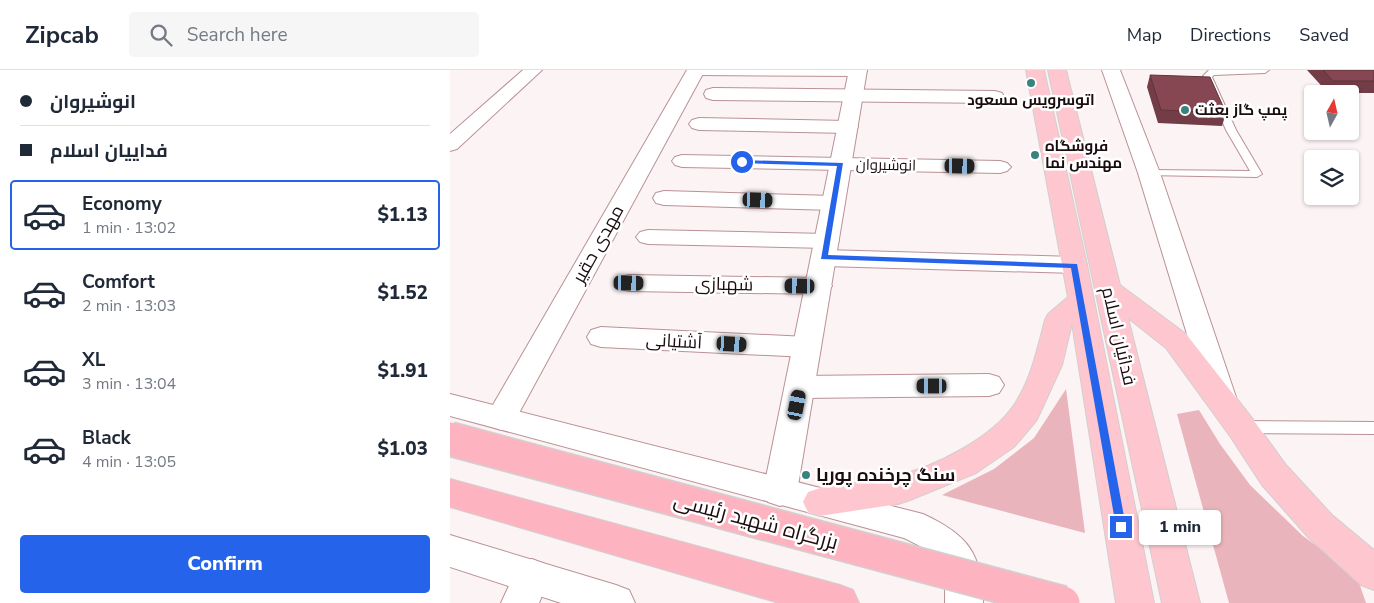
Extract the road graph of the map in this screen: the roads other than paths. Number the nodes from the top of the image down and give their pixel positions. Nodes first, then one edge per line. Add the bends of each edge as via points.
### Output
1 (533, 70) edge
2 (696, 70) edge
3 (1035, 70) edge
4 (1057, 70) edge
5 (1111, 70) edge
6 (1265, 70) edge
7 (858, 71) edge
8 (714, 94) dead end
9 (853, 96) junction
10 (995, 97) dead end
11 (699, 124) dead end
12 (848, 127) junction
13 (450, 145) edge
14 (682, 161) dead end
15 (841, 165) junction
16 (1000, 167) dead end
17 (1149, 173) junction
18 (664, 198) dead end
19 (834, 203) junction
20 (648, 237) dead end
21 (825, 249) junction
22 (1075, 266) junction
23 (629, 283) dead end
24 (818, 286) junction
25 (1094, 294) junction
26 (602, 338) dead end
27 (807, 347) junction
28 (989, 385) dead end
29 (800, 387) junction
30 (1223, 403) junction
31 (450, 405) edge
32 (500, 418) junction
33 (1241, 428) junction
34 (1374, 428) edge
35 (450, 439) edge
36 (780, 492) junction
37 (450, 493) edge
38 (820, 502) junction
39 (450, 551) edge
40 (1374, 573) edge
41 (526, 590) edge
42 (616, 603) edge
43 (840, 603) edge
44 (964, 603) edge
45 (1063, 603) edge
46 (1135, 603) edge
47 (1181, 603) edge

1 - 13 street
2 - 7 street
2 - 32 street, مهدی حقیر
3 - 22 main road
4 - 25 main road, فدائیان اسلام
5 - 17 street
6 - 17 lane via 1212,72 1207,76 1231,130 1257,174
7 - 9 street
8 - 9 street
9 - 10 street
9 - 12 street
11 - 12 street
12 - 15 street
14 - 15 street, انوشیروان
15 - 16 street, انوشیروان
15 - 19 street
17 - 30 street
18 - 19 street
19 - 21 street
20 - 21 street
21 - 22 street
21 - 24 street
22 - 25 main road
23 - 24 street, شهبازی
24 - 27 street
25 - 30 main road via 1176,341
25 - 38 main road via 1058,320 1048,365 1025,413 1004,438 965,464 898,490
25 - 46 main road
25 - 47 main road, فدائیان اسلام
26 - 27 street, آشتیانی
27 - 29 street
28 - 29 street
29 - 36 street
30 - 33 main road
31 - 32 street
32 - 36 street
33 - 34 lane
33 - 40 main road via 1274,475 1314,519
35 - 45 highway, بزرگراه شهید رئیسی, bridge
36 - 38 street
37 - 43 highway
38 - 44 street via 910,525 935,535 954,551 961,565
39 - 41 street
41 - 42 street

